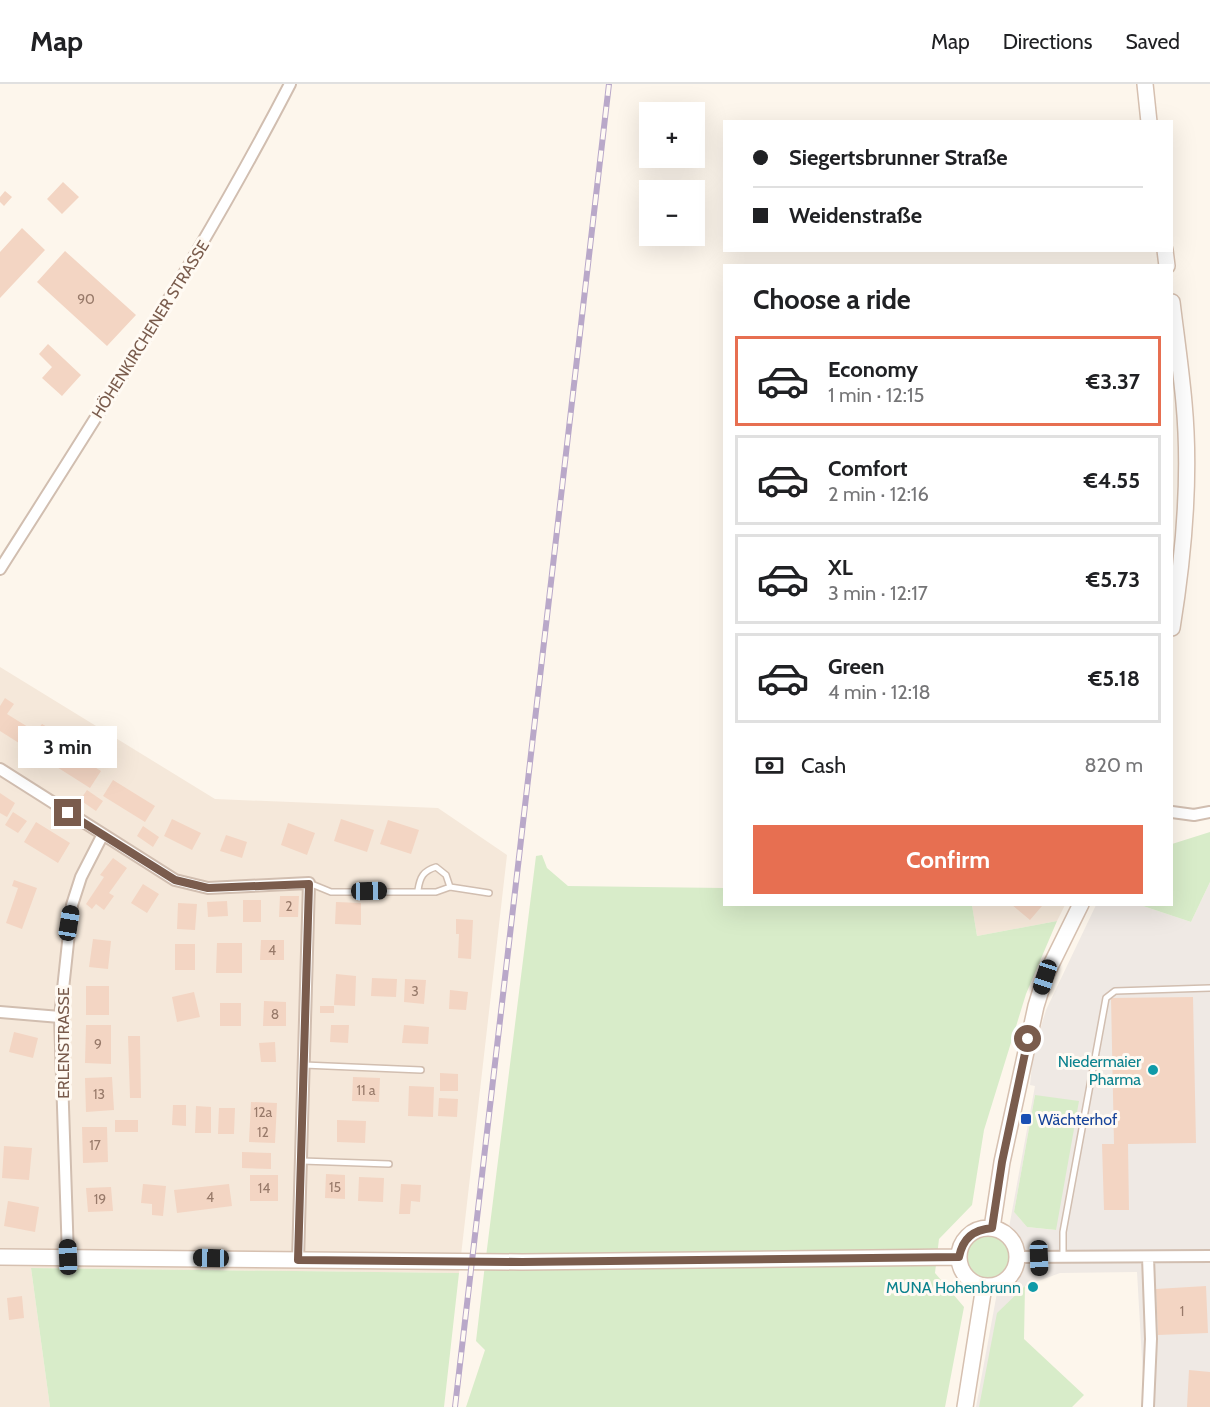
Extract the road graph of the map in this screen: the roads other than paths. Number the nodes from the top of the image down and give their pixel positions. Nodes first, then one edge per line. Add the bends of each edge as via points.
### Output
1 (290, 84) edge
2 (1145, 84) edge
3 (1149, 120) edge
4 (1173, 310) edge
5 (0, 569) edge
6 (1173, 621) edge
7 (0, 769) edge
8 (1173, 812) edge
9 (1210, 812) edge
10 (102, 836) junction
11 (309, 884) junction
12 (450, 887) junction
13 (418, 890) junction
14 (489, 893) dead end
15 (1080, 906) edge
16 (1210, 988) edge
17 (0, 1012) edge
18 (60, 1017) junction
19 (304, 1065) junction
20 (421, 1070) dead end
21 (302, 1161) junction
22 (389, 1164) dead end
23 (992, 1228) junction
24 (1210, 1256) edge
25 (0, 1257) edge
26 (68, 1257) junction
27 (959, 1257) junction
28 (1017, 1257) junction
29 (1148, 1257) junction
30 (1039, 1258) junction
31 (1062, 1258) junction
32 (298, 1260) junction
33 (1040, 1272) dead end
34 (984, 1286) junction
35 (965, 1407) edge
36 (1148, 1407) edge

1 - 5 street, HÖHENKIRCHENER STRASSE via 181,282
2 - 3 street
4 - 6 street via 1184,403 1187,483 1183,554
7 - 10 street
8 - 9 street
10 - 11 street via 175,880 208,888
10 - 18 street, ERLENSTRASSE via 72,905
11 - 13 lane via 332,892
11 - 19 street
12 - 13 lane via 436,892
12 - 13 lane via 447,875 436,867 420,877
12 - 14 lane
15 - 23 street via 1045,977 1036,1006 1002,1162
16 - 31 lane via 1115,991 1106,998 1063,1232
17 - 18 street
18 - 26 street, ERLENSTRASSE
19 - 20 lane
19 - 21 street
21 - 22 lane
21 - 32 street
23 - 27 street via 973,1232 961,1247
23 - 28 street via 1010,1238
24 - 29 street
25 - 26 street
26 - 32 street
27 - 32 street via 522,1262
27 - 34 street via 964,1272
28 - 30 street
28 - 34 street via 1004,1282
29 - 31 street
29 - 36 street
30 - 31 street
30 - 33 lane
34 - 35 street

